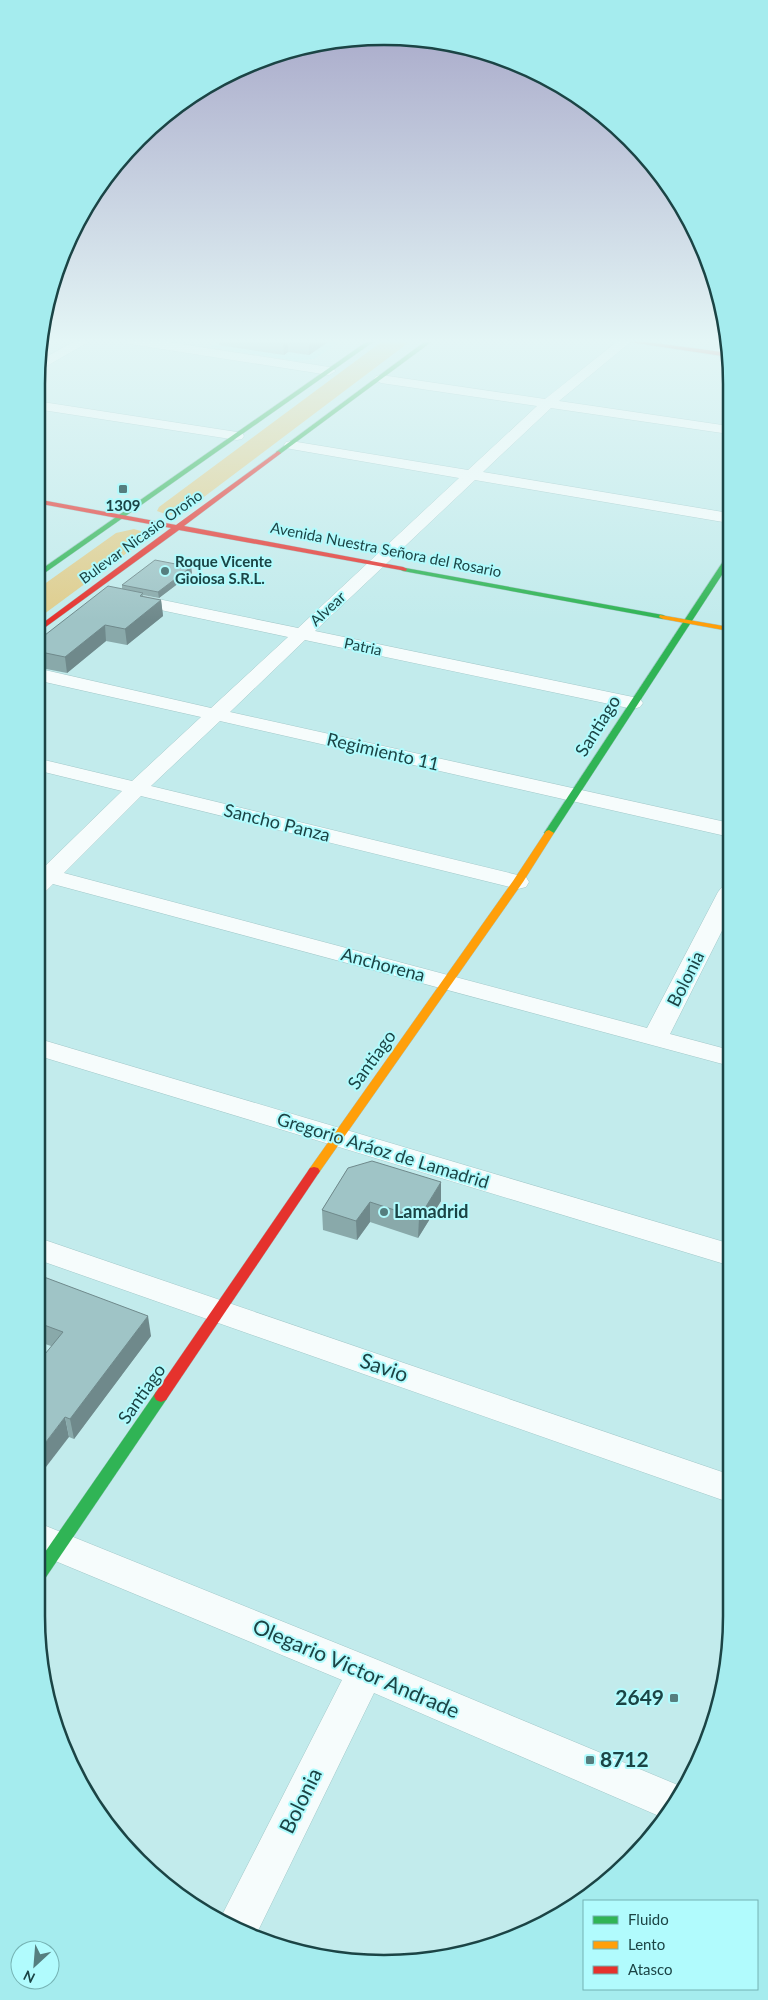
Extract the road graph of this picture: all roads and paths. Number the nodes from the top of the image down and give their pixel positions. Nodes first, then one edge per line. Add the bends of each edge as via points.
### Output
1 (219, 433) edge
2 (240, 433) edge
3 (307, 433) edge
4 (516, 433) edge
5 (236, 436) junction
6 (291, 445) junction
7 (471, 475) junction
8 (45, 502) edge
9 (122, 516) junction
10 (723, 517) edge
11 (180, 527) junction
12 (376, 564) junction
13 (723, 568) edge
14 (45, 571) edge
15 (92, 591) junction
16 (687, 621) junction
17 (45, 625) edge
18 (723, 628) edge
19 (301, 634) junction
20 (45, 676) edge
21 (633, 703) junction
22 (215, 715) junction
23 (45, 766) edge
24 (137, 788) junction
25 (575, 796) junction
26 (723, 828) edge
27 (45, 874) edge
28 (45, 880) edge
29 (518, 882) junction
30 (723, 906) edge
31 (449, 983) junction
32 (656, 1038) junction
33 (45, 1049) edge
34 (723, 1056) edge
35 (338, 1137) junction
36 (45, 1251) edge
37 (723, 1253) edge
38 (220, 1312) junction
39 (723, 1486) edge
40 (47, 1541) edge
41 (365, 1672) junction
42 (668, 1800) edge
43 (240, 1923) edge

1 - 5 street
2 - 5 street, Bulevar Nicasio Oroño
3 - 6 street, Bulevar Nicasio Oroño
4 - 7 street, Alvear
5 - 9 street, Bulevar Nicasio Oroño
6 - 7 street
6 - 11 street, Bulevar Nicasio Oroño
7 - 10 street
7 - 12 street, Alvear
8 - 9 street, Avenida Nuestra Señora del Rosario
9 - 11 street, Avenida Nuestra Señora del Rosario
9 - 14 street, Bulevar Nicasio Oroño
11 - 12 street, Avenida Nuestra Señora del Rosario
11 - 15 street, Bulevar Nicasio Oroño
12 - 16 street, Avenida Nuestra Señora del Rosario
12 - 19 street, Alvear
13 - 16 street, Santiago
15 - 17 street, Bulevar Nicasio Oroño
15 - 19 street, Patria
16 - 18 street, Avenida Nuestra Señora del Rosario
16 - 21 street, Santiago
19 - 21 street, Patria
19 - 22 street, Alvear
20 - 22 street, Regimiento 11
21 - 25 street, Santiago
22 - 24 street, Alvear
22 - 25 street, Regimiento 11
23 - 24 street, Sancho Panza
24 - 27 street, Alvear
24 - 29 street, Sancho Panza
25 - 26 street, Regimiento 11
25 - 29 street, Santiago
28 - 31 street, Anchorena
29 - 31 street, Santiago
30 - 32 street, Bolonia
31 - 32 street, Anchorena
31 - 35 street, Santiago
32 - 34 street, Anchorena
33 - 35 street, Gregorio Aráoz de Lamadrid
35 - 37 street, Gregorio Aráoz de Lamadrid
35 - 38 street, Santiago
36 - 38 street, Savio
38 - 39 street, Savio
38 - 40 street, Santiago
40 - 41 street, Olegario Victor Andrade
41 - 42 street, Olegario Victor Andrade
41 - 43 street, Bolonia

